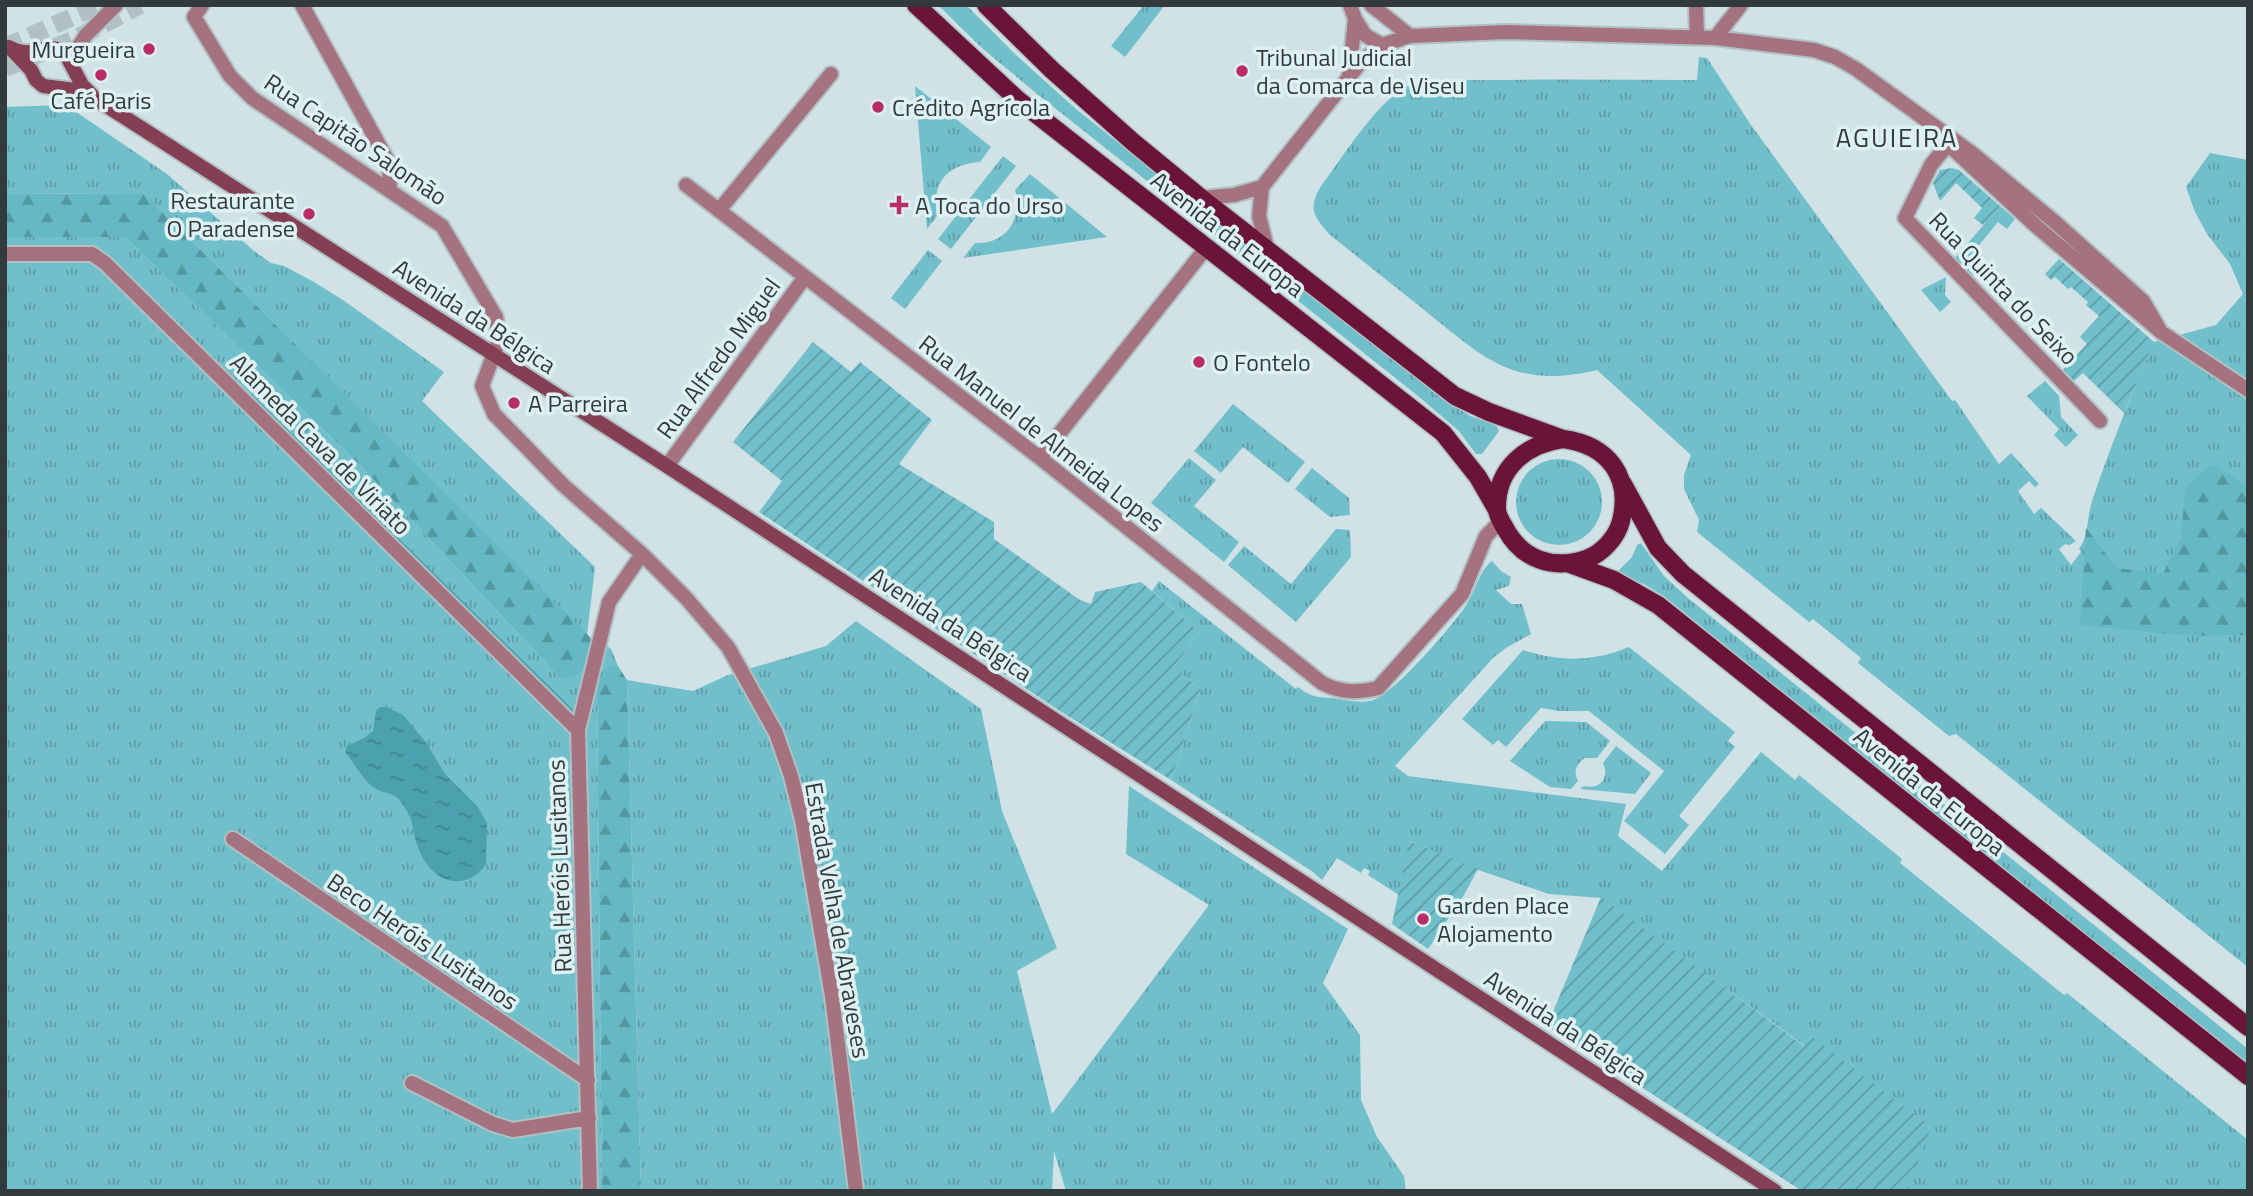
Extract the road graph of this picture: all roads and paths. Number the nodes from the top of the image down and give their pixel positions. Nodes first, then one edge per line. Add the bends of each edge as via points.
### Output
1 (116, 5) edge
2 (202, 5) edge
3 (302, 5) edge
4 (916, 5) edge
5 (986, 5) edge
6 (1371, 5) edge
7 (1696, 5) edge
8 (1741, 5) edge
9 (1352, 12) edge
10 (86, 35) junction
11 (1410, 36) junction
12 (1697, 37) junction
13 (1715, 38) junction
14 (1382, 45) junction
15 (7, 46) edge
16 (49, 48) junction
17 (71, 62) junction
18 (32, 70) junction
19 (831, 74) dead end
20 (1349, 78) junction
21 (59, 86) junction
22 (99, 101) junction
23 (1920, 116) junction
24 (1948, 144) junction
25 (686, 185) dead end
26 (1262, 187) junction
27 (390, 191) junction
28 (1201, 198) junction
29 (720, 209) junction
30 (1206, 248) junction
31 (1267, 248) junction
32 (5, 254) edge
33 (805, 277) junction
34 (2161, 332) junction
35 (494, 355) junction
36 (2248, 390) edge
37 (2100, 421) dead end
38 (1563, 439) junction
39 (1040, 458) junction
40 (667, 466) junction
41 (1623, 484) junction
42 (1499, 516) junction
43 (642, 554) junction
44 (1570, 564) junction
45 (578, 730) junction
46 (233, 839) dead end
47 (2248, 1027) edge
48 (2248, 1076) edge
49 (588, 1080) junction
50 (412, 1083) dead end
51 (589, 1118) junction
52 (590, 1191) edge
53 (856, 1191) edge
54 (1775, 1191) edge

1 - 10 street
2 - 27 street, Rua Capitão Salomão via 194,18 230,76 253,98
3 - 27 street via 389,163
4 - 30 main road, Avenida da Europa via 1017,99
5 - 28 main road, Avenida da Europa via 1088,103
6 - 11 street
7 - 12 street
8 - 13 street
9 - 14 street via 1365,35
9 - 20 street
10 - 16 street
10 - 17 street
11 - 12 street via 1507,32
11 - 14 street
12 - 13 street
13 - 23 street via 1814,50 1835,57
14 - 20 street
15 - 16 main road via 27,54
15 - 18 main road
16 - 17 main road via 64,51
16 - 18 main road via 34,57
17 - 21 main road via 70,76
17 - 22 main road via 82,85
18 - 21 main road via 43,86
19 - 29 street
20 - 26 street
21 - 22 main road
22 - 35 main road, Avenida da Bélgica
23 - 24 street
23 - 34 street via 1979,159 2143,300
24 - 34 street
24 - 37 street, Rua Quinta do Seixo via 1931,165 1905,218
25 - 29 street, Rua Manuel de Almeida Lopes
26 - 28 street
26 - 31 street via 1259,216
27 - 35 street, Rua Capitão Salomão via 442,226 493,310 499,340
28 - 31 main road, Avenida da Europa
29 - 33 street, Rua Manuel de Almeida Lopes
30 - 39 street
30 - 42 main road, Avenida da Europa via 1443,433 1478,477
31 - 38 main road, Avenida da Europa via 1455,396
32 - 45 street, Alameda Cava de Viriato via 92,254 105,262
33 - 39 street, Rua Manuel de Almeida Lopes
33 - 40 street, Rua Alfredo Miguel
34 - 36 street
35 - 40 main road, Avenida da Bélgica
35 - 43 street, Estrada Velha de Abraveses via 482,386 494,414 563,485
38 - 41 main road via 1594,447 1611,463
38 - 42 main road via 1544,441 1513,462 1503,478
39 - 42 street, Rua Manuel de Almeida Lopes via 1322,683 1345,691 1378,688 1462,594
40 - 54 main road, Avenida da Bélgica
41 - 44 main road via 1625,506 1620,527 1608,545 1591,558
41 - 47 main road, Avenida da Europa via 1658,548 1683,574
42 - 44 main road via 1526,554 1548,563
43 - 45 street, Rua Heróis Lusitanos via 609,602
43 - 53 street, Estrada Velha de Abraveses via 728,647 776,733 791,776 832,996
44 - 48 main road, Avenida da Europa via 1614,580 1658,605
45 - 49 street, Rua Heróis Lusitanos
46 - 49 street, Beco Heróis Lusitanos
49 - 51 street, Rua Heróis Lusitanos
50 - 51 street via 513,1130
51 - 52 street, Rua Heróis Lusitanos

